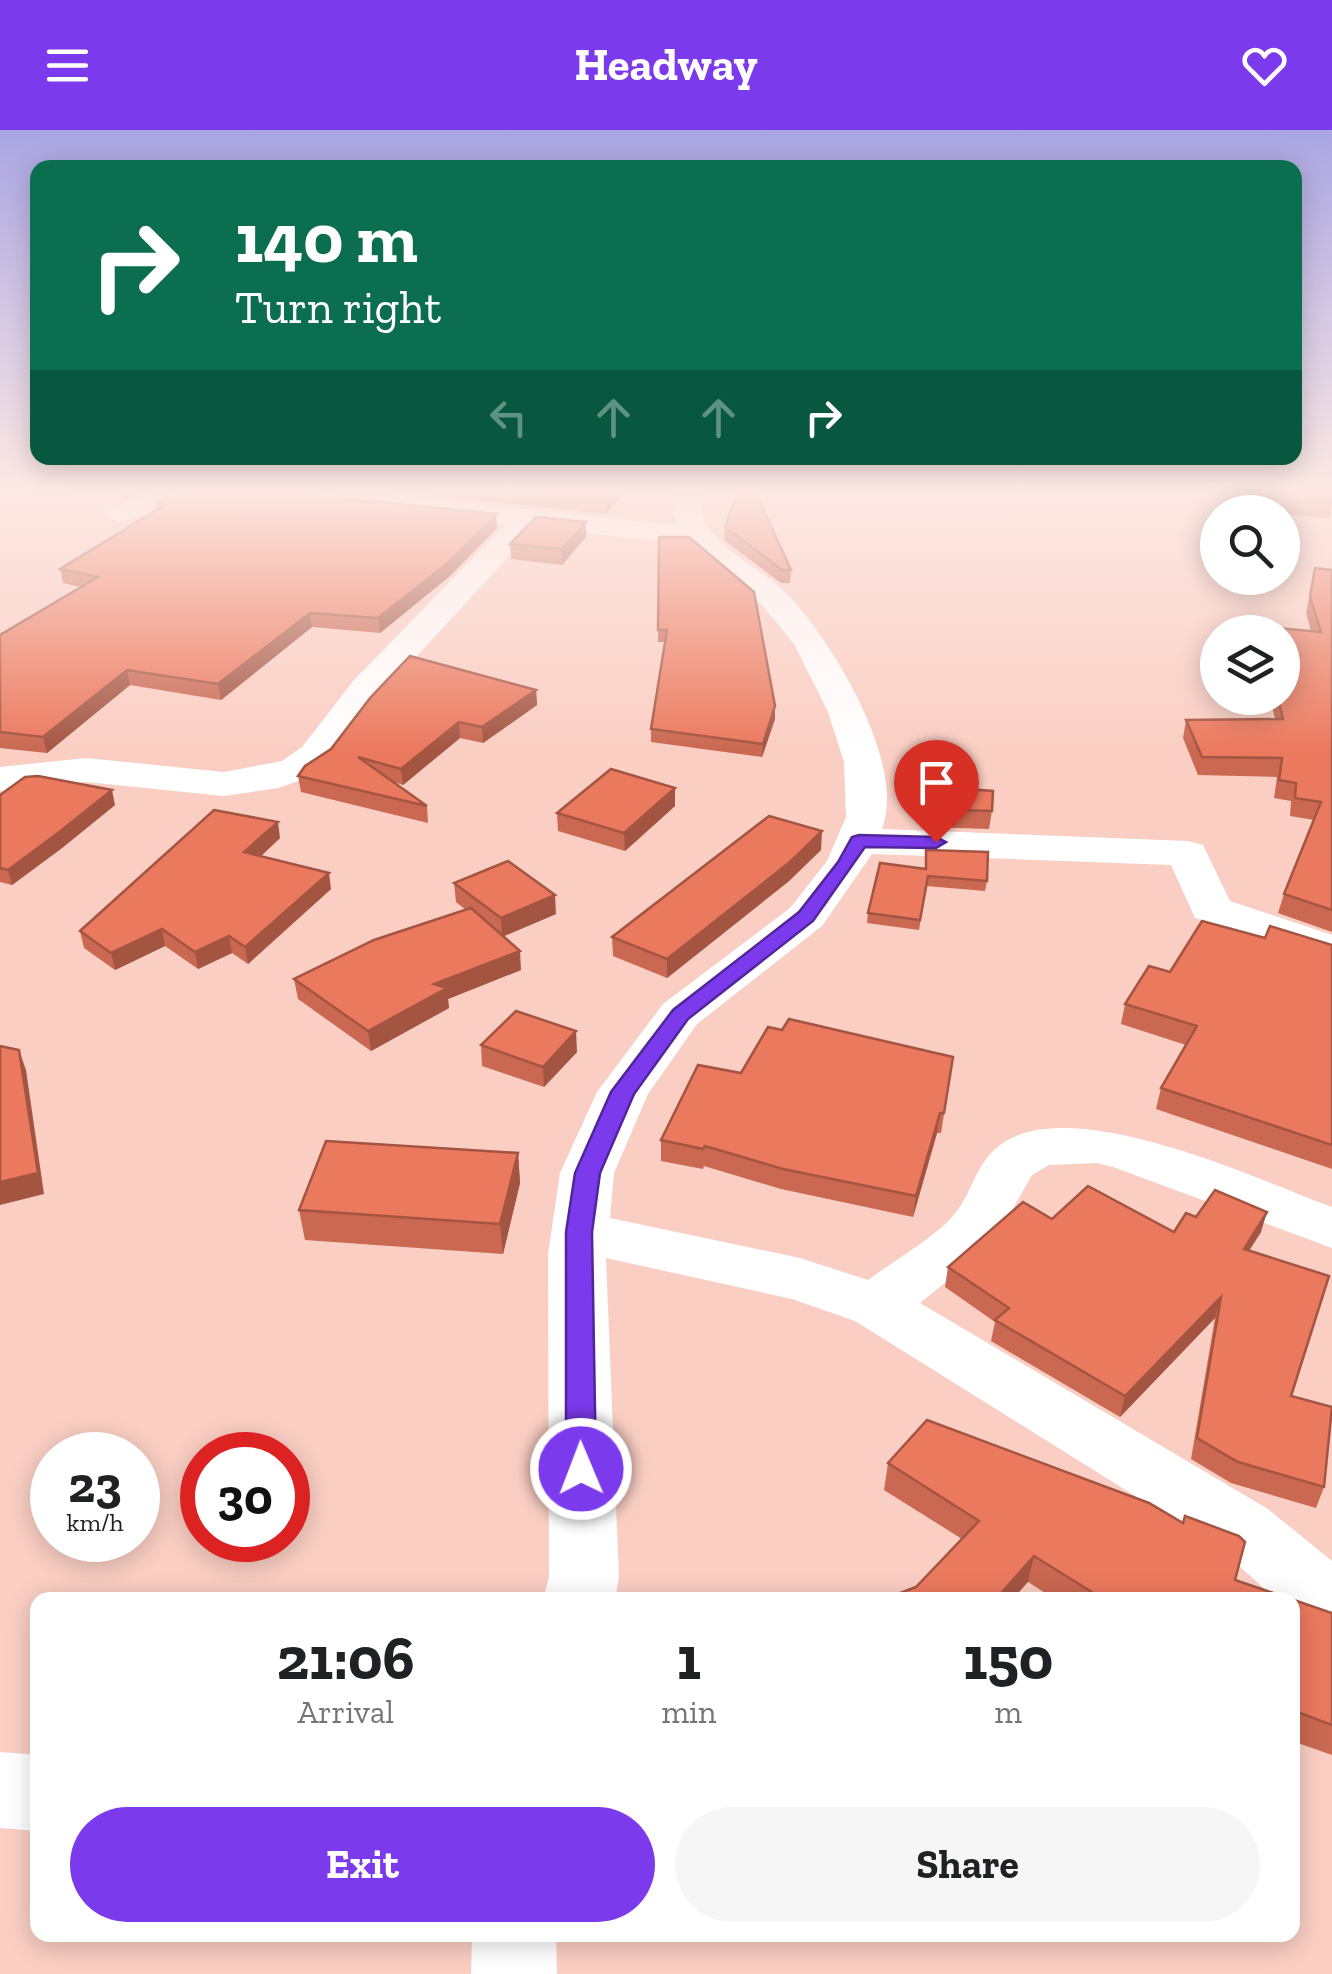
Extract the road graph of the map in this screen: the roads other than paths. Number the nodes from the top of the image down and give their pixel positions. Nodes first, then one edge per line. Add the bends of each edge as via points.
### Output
1 (471, 579) edge
2 (756, 579) edge
3 (0, 778) edge
4 (859, 841) junction
5 (1332, 950) edge
6 (1332, 1228) edge
7 (579, 1232) junction
8 (876, 1304) junction
9 (580, 1592) edge
10 (1332, 1604) edge
11 (0, 1790) edge
12 (30, 1792) edge
13 (514, 1942) edge
14 (514, 1974) edge

1 - 3 street via 368,688 316,755 296,769 224,784 86,770
2 - 4 street via 810,641 846,712 863,762 866,818
4 - 5 street via 1188,854 1210,908
4 - 7 street via 806,916 680,1014 623,1092 587,1173
6 - 8 street via 1129,1153 1097,1145 1037,1148 1012,1163 973,1230
7 - 8 street via 800,1278
7 - 9 street
8 - 10 street via 1244,1528
11 - 12 street
13 - 14 street

